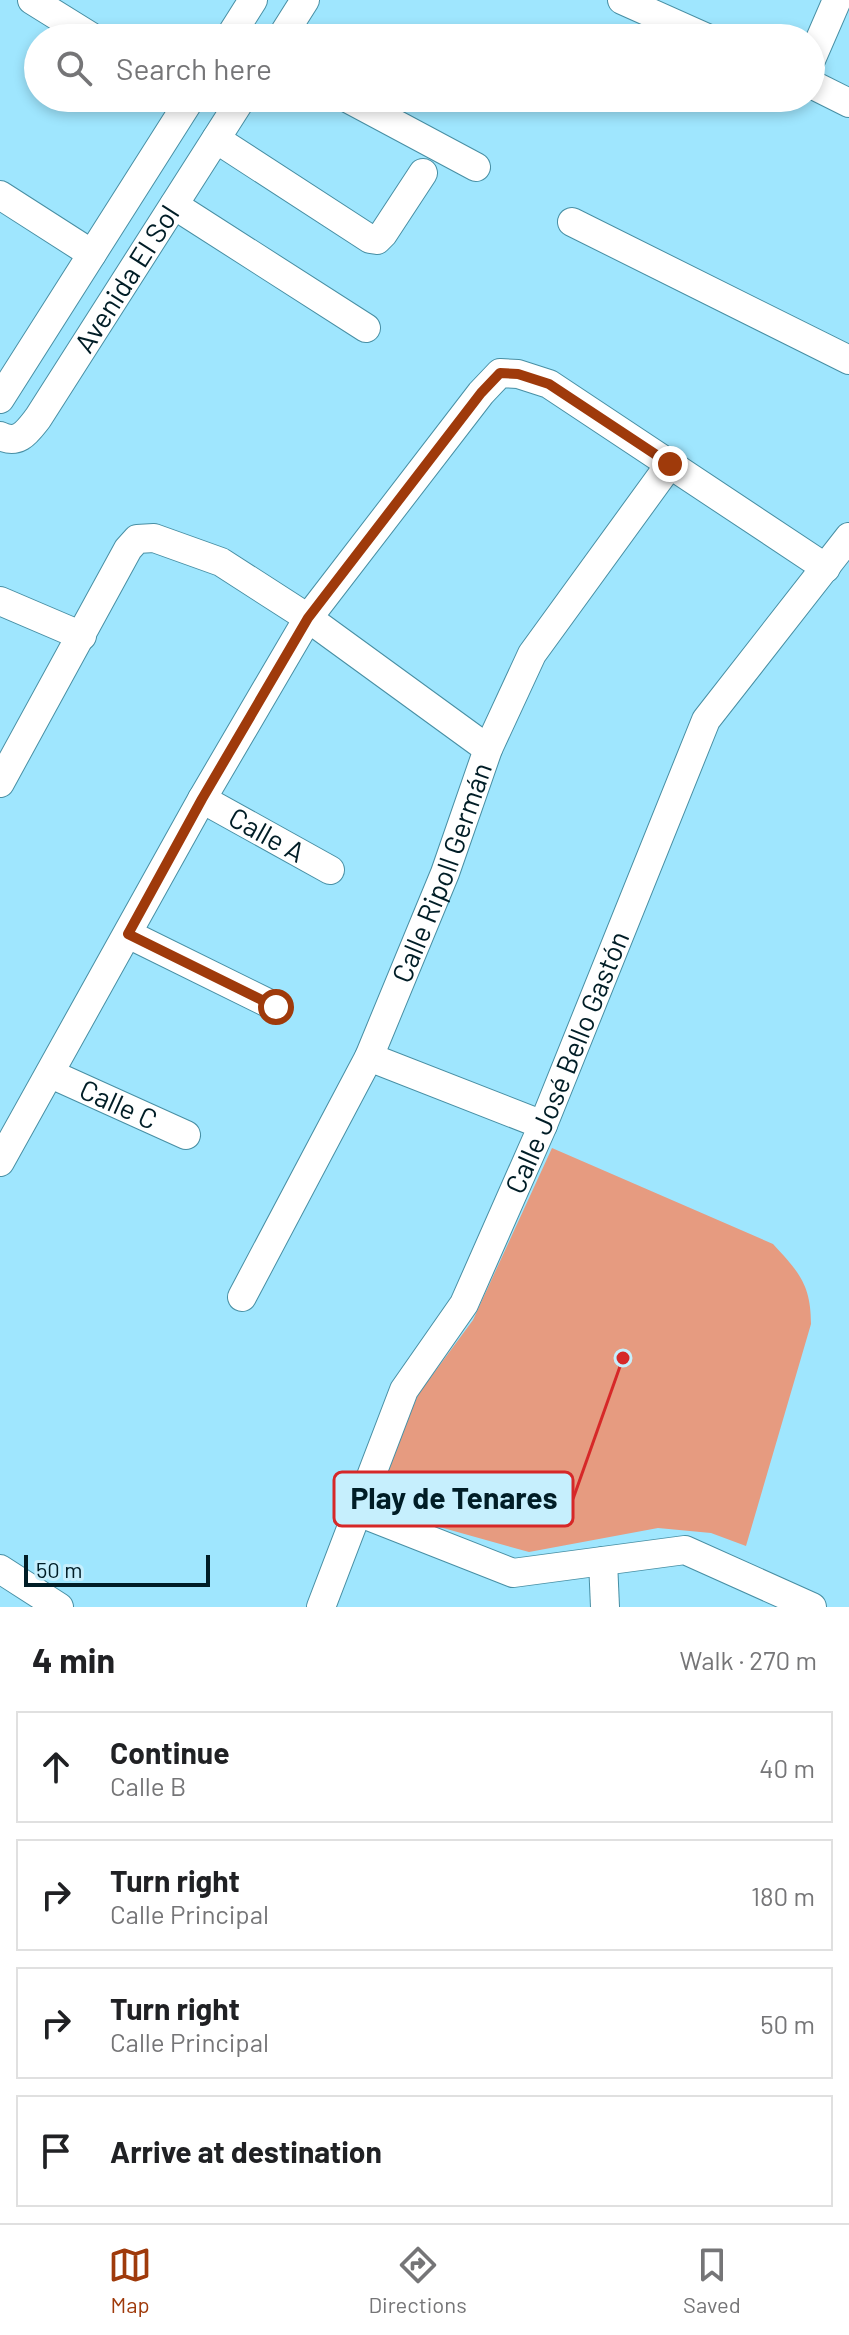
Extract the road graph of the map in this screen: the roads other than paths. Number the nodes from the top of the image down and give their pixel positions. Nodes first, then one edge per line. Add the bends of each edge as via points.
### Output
1 (32, 0) edge
2 (253, 0) edge
3 (305, 0) edge
4 (622, 0) edge
5 (837, 0) edge
6 (71, 24) edge
7 (238, 24) edge
8 (290, 24) edge
9 (676, 24) edge
10 (825, 28) edge
11 (825, 91) edge
12 (849, 103) edge
13 (181, 112) edge
14 (233, 112) edge
15 (373, 112) edge
16 (216, 139) junction
17 (476, 167) dead end
18 (423, 173) dead end
19 (0, 195) edge
20 (174, 205) junction
21 (572, 222) dead end
22 (92, 254) junction
23 (366, 328) dead end
24 (849, 360) edge
25 (0, 399) edge
26 (0, 436) edge
27 (670, 464) junction
28 (849, 537) edge
29 (826, 568) junction
30 (0, 601) edge
31 (308, 618) junction
32 (82, 636) junction
33 (488, 749) junction
34 (0, 783) edge
35 (202, 799) junction
36 (330, 870) dead end
37 (128, 934) junction
38 (276, 1007) dead end
39 (369, 1057) junction
40 (51, 1074) junction
41 (543, 1125) junction
42 (186, 1135) dead end
43 (0, 1162) edge
44 (242, 1297) dead end
45 (358, 1512) junction
46 (603, 1561) junction
47 (0, 1569) edge
48 (59, 1607) edge
49 (321, 1607) edge
50 (605, 1607) edge
51 (812, 1607) edge

1 - 6 street
2 - 7 street
3 - 8 street
4 - 9 street
5 - 10 street
11 - 12 street
13 - 22 street, Avenida El Sol
14 - 16 street, Avenida El Sol
15 - 17 street
16 - 18 street via 370,239 383,234
16 - 20 street, Avenida El Sol
19 - 22 street
20 - 23 street
20 - 26 street, Avenida El Sol via 38,418 22,438 9,441
21 - 24 street
22 - 25 street, Avenida El Sol
27 - 29 street
27 - 31 street via 549,384 500,373
27 - 33 street, Calle Ripoll Germán via 532,654
28 - 29 street, Calle José Bello Gastón
29 - 41 street, Calle José Bello Gastón via 706,720
30 - 32 street
31 - 32 street via 221,562 154,538 137,539
31 - 33 street
31 - 35 street
32 - 34 street
33 - 39 street, Calle Ripoll Germán via 445,873
35 - 36 street, Calle A
35 - 37 street
37 - 38 street
37 - 40 street
39 - 41 street
39 - 44 street, Calle Ripoll Germán
40 - 42 street, Calle C
40 - 43 street
41 - 45 street, Calle José Bello Gastón via 464,1304 404,1390
45 - 46 street via 513,1573
45 - 49 street, Calle José Bello Gastón
46 - 50 street
46 - 51 street via 685,1550
47 - 48 street

